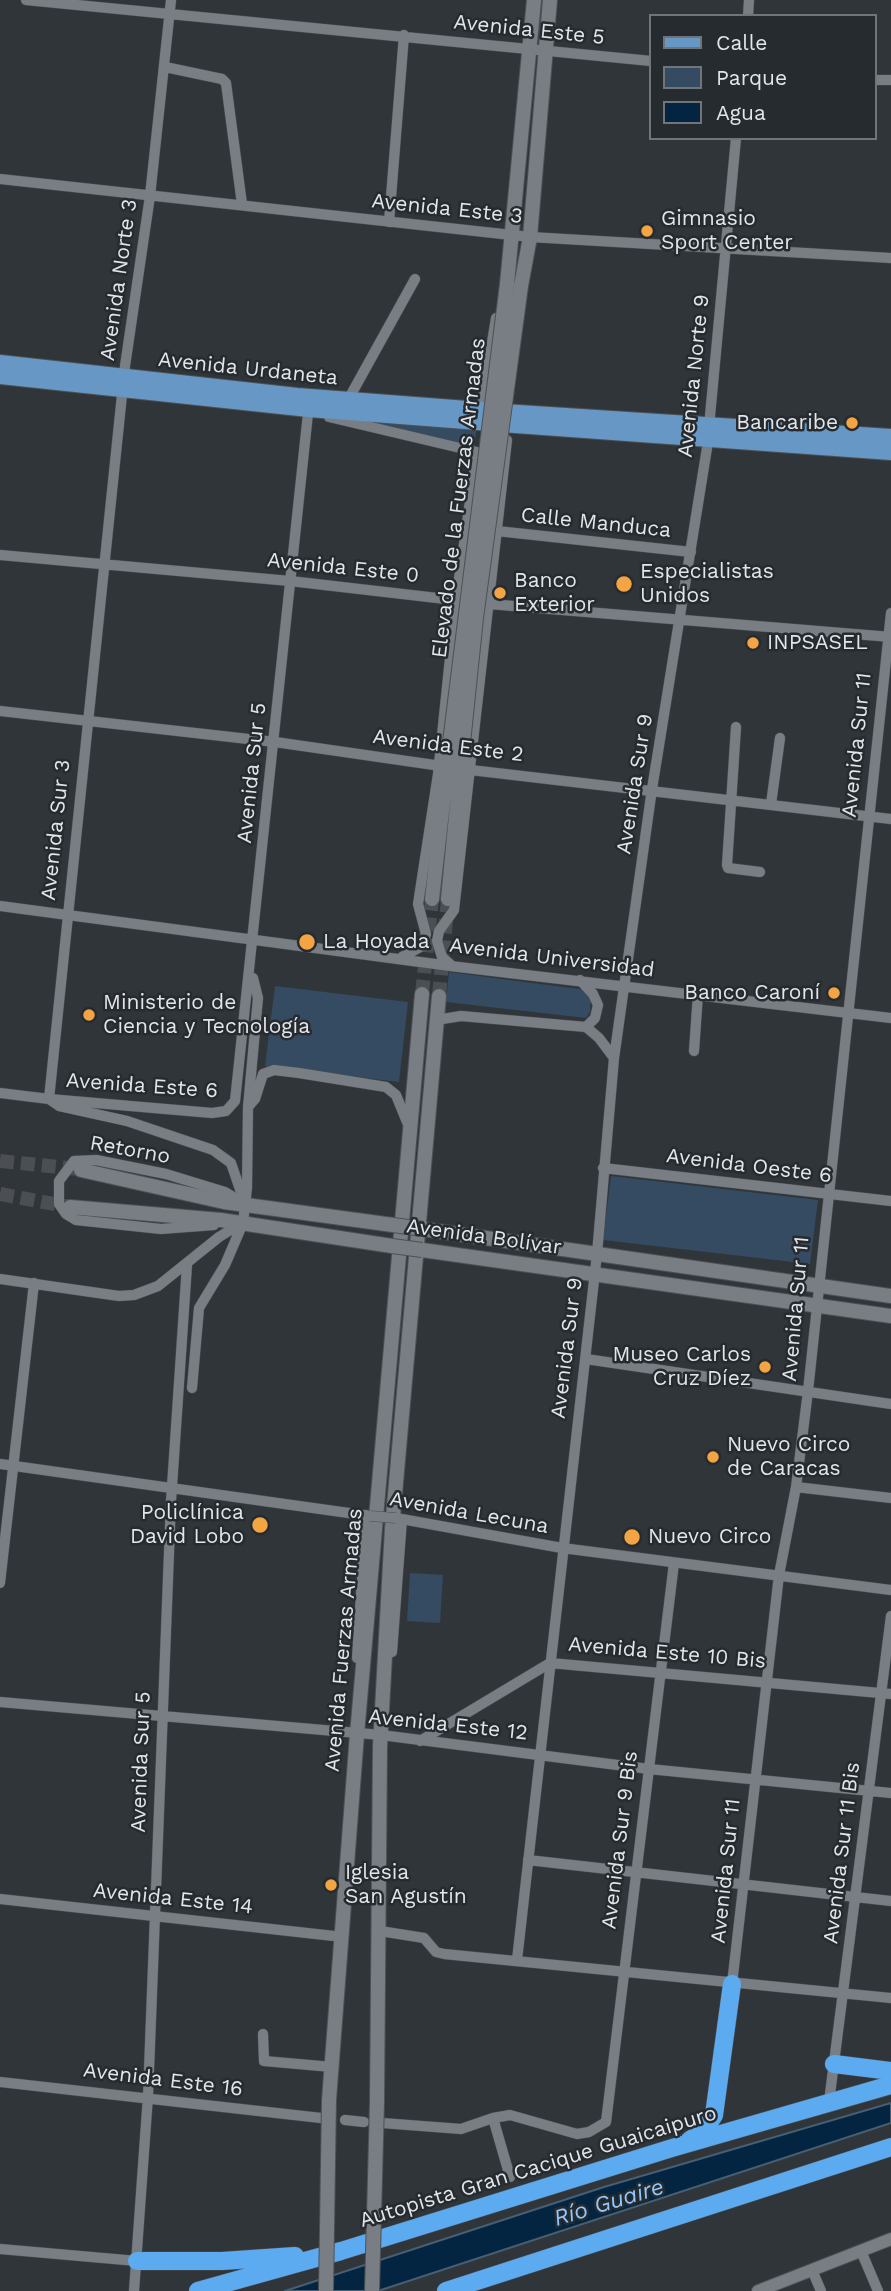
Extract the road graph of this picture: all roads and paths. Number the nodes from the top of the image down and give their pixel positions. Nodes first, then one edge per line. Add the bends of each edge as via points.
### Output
1 (26, 0) edge
2 (171, 0) edge
3 (534, 0) edge
4 (550, 0) edge
5 (170, 13) junction
6 (404, 35) junction
7 (530, 51) junction
8 (546, 52) junction
9 (650, 61) edge
10 (165, 67) junction
11 (736, 140) edge
12 (0, 179) edge
13 (150, 196) junction
14 (242, 204) junction
15 (389, 222) junction
16 (510, 234) junction
17 (530, 237) junction
18 (726, 249) junction
19 (891, 258) edge
20 (415, 279) dead end
21 (514, 285) junction
22 (0, 363) edge
23 (0, 376) edge
24 (124, 383) junction
25 (348, 400) junction
26 (309, 403) junction
27 (498, 417) junction
28 (708, 433) junction
29 (891, 436) edge
30 (891, 452) edge
31 (497, 531) junction
32 (691, 552) junction
33 (0, 555) edge
34 (106, 566) junction
35 (290, 581) junction
36 (456, 600) junction
37 (489, 604) junction
38 (891, 613) edge
39 (682, 617) junction
40 (890, 636) edge
41 (0, 711) edge
42 (88, 723) junction
43 (736, 727) dead end
44 (780, 738) dead end
45 (275, 742) junction
46 (457, 745) junction
47 (455, 768) junction
48 (652, 789) junction
49 (729, 799) junction
50 (771, 804) junction
51 (869, 816) junction
52 (891, 819) edge
53 (760, 872) dead end
54 (425, 902) junction
55 (451, 905) junction
56 (0, 906) edge
57 (66, 915) junction
58 (255, 939) junction
59 (400, 958) junction
60 (461, 967) junction
61 (251, 969) junction
62 (580, 980) junction
63 (624, 985) junction
64 (422, 994) tunnel mouth
65 (698, 994) junction
66 (439, 996) tunnel mouth
67 (846, 1012) junction
68 (891, 1017) edge
69 (436, 1020) junction
70 (586, 1027) junction
71 (694, 1051) dead end
72 (614, 1058) junction
73 (0, 1093) edge
74 (49, 1099) junction
75 (232, 1107) joint
76 (248, 1107) junction
77 (408, 1127) junction
78 (603, 1168) junction
79 (81, 1170) tunnel mouth
80 (826, 1195) junction
81 (891, 1201) edge
82 (245, 1205) junction
83 (70, 1207) tunnel mouth
84 (243, 1223) junction
85 (597, 1254) junction
86 (187, 1265) junction
87 (595, 1274) junction
88 (0, 1279) edge
89 (34, 1283) junction
90 (818, 1286) junction
91 (891, 1296) edge
92 (816, 1306) junction
93 (891, 1316) edge
94 (586, 1359) junction
95 (192, 1388) dead end
96 (808, 1391) junction
97 (891, 1404) edge
98 (0, 1464) edge
99 (15, 1466) junction
100 (796, 1487) junction
101 (172, 1489) junction
102 (891, 1498) edge
103 (368, 1515) junction
104 (399, 1519) junction
105 (562, 1548) junction
106 (674, 1563) junction
107 (779, 1575) junction
108 (0, 1583) edge
109 (891, 1590) edge
110 (891, 1616) edge
111 (550, 1663) junction
112 (661, 1671) junction
113 (766, 1681) junction
114 (886, 1694) edge
115 (0, 1702) edge
116 (161, 1718) junction
117 (357, 1734) junction
118 (381, 1735) junction
119 (420, 1741) junction
120 (539, 1754) junction
121 (649, 1769) junction
122 (755, 1779) junction
123 (869, 1791) junction
124 (891, 1793) edge
125 (528, 1860) junction
126 (635, 1872) junction
127 (744, 1883) junction
128 (856, 1898) junction
129 (0, 1899) edge
130 (891, 1901) edge
131 (155, 1916) junction
132 (380, 1931) junction
133 (342, 1937) junction
134 (517, 1960) junction
135 (623, 1971) junction
136 (732, 1984) junction
137 (844, 1994) junction
138 (891, 1998) edge
139 (263, 2034) dead end
140 (834, 2064) junction
141 (332, 2067) junction
142 (891, 2071) edge
143 (0, 2081) edge
144 (891, 2085) edge
145 (830, 2094) dead end
146 (148, 2096) junction
147 (321, 2118) dead end
148 (493, 2118) junction
149 (345, 2120) dead end
150 (364, 2122) dead end
151 (382, 2123) dead end
152 (891, 2147) edge
153 (672, 2148) junction
154 (891, 2155) edge
155 (847, 2161) junction
156 (510, 2177) dead end
157 (891, 2239) edge
158 (0, 2249) edge
159 (861, 2251) junction
160 (312, 2255) dead end
161 (137, 2261) junction
162 (812, 2270) junction
163 (134, 2286) edge
164 (762, 2290) edge
165 (198, 2291) edge
166 (326, 2291) edge
167 (372, 2291) edge
168 (446, 2291) edge
169 (821, 2291) edge
170 (878, 2291) edge

1 - 5 street, Avenida Este 5
2 - 5 street, Avenida Norte 3
3 - 7 main road
4 - 8 main road
5 - 6 street, Avenida Este 5
5 - 10 street, Avenida Norte 3
6 - 7 street, Avenida Este 5
6 - 15 street
7 - 8 street, Avenida Este 5
7 - 16 main road
8 - 9 street, Avenida Este 5
8 - 17 main road
10 - 13 street, Avenida Norte 3
10 - 14 street via 226,83
11 - 18 street, Avenida Norte 9
12 - 13 street, Avenida Este 3
13 - 14 street, Avenida Este 3
13 - 24 street, Avenida Norte 3
14 - 15 street, Avenida Este 3
15 - 16 street, Avenida Este 3
16 - 17 street, Avenida Este 3
16 - 21 main road, Elevado de la Fuerzas Armadas
16 - 27 street
17 - 18 street, Avenida Este 3
17 - 21 main road, Elevado de la Fuerzas Armadas
17 - 27 street via 527,288
18 - 19 street, Avenida Este 3
18 - 28 street, Avenida Norte 9
20 - 25 street
21 - 46 main road, Elevado de la Fuerzas Armadas, bridge
22 - 24 main road, Avenida Urdaneta
23 - 24 main road, Avenida Urdaneta
24 - 26 main road, Avenida Urdaneta
24 - 34 street, Avenida Norte 3
25 - 26 main road, Avenida Urdaneta
25 - 27 main road, Avenida Urdaneta
26 - 27 main road, Avenida Urdaneta
26 - 35 street, Avenida Sur 5
26 - 36 street via 477,452
27 - 28 main road, Avenida Urdaneta
27 - 31 street
28 - 29 main road, Avenida Urdaneta
28 - 30 main road, Avenida Urdaneta
28 - 32 street, Avenida Norte 9
31 - 32 street, Calle Manduca
31 - 37 street
32 - 39 street, Avenida Norte 9
33 - 34 street, Avenida Este 0
34 - 35 street, Avenida Este 0
34 - 42 street, Avenida Sur 3
35 - 36 street, Avenida Este 0
35 - 45 street, Avenida Sur 5
36 - 37 street, Avenida Este 0
36 - 46 street
37 - 39 street, Avenida Este 0
37 - 46 street
38 - 40 street, Avenida Sur 11
39 - 40 street, Avenida Este 0
39 - 48 street, Avenida Sur 9
40 - 51 street, Avenida Sur 11
41 - 42 street, Avenida Este 2
42 - 45 street, Avenida Este 2
42 - 57 street, Avenida Sur 3
43 - 49 street
44 - 50 street
45 - 47 street, Avenida Este 2
45 - 58 street, Avenida Sur 5
46 - 47 main road, Elevado de la Fuerzas Armadas
46 - 47 main road
47 - 48 street, Avenida Este 2
47 - 54 main road
47 - 54 street via 433,793
47 - 55 main road
47 - 55 street via 467,798
48 - 49 street, Avenida Este 2
48 - 63 street, Avenida Sur 9
49 - 50 street, Avenida Este 2
49 - 53 street via 728,868
50 - 51 street, Avenida Este 2
51 - 52 street, Avenida Este 2
51 - 67 street, Avenida Sur 11
54 - 55 street via 425,917 433,922 440,921
54 - 59 street via 425,940 416,951
55 - 60 street via 437,941 447,963
56 - 57 street, Avenida Universidad
57 - 58 street, Avenida Universidad
57 - 74 street, Avenida Sur 3
58 - 59 street, Avenida Universidad
58 - 61 street, Avenida Sur 5
59 - 60 street, Avenida Universidad
60 - 62 street, Avenida Universidad
61 - 75 street, Avenida Sur 5
61 - 76 street, Avenida Sur 5 via 258,998
62 - 63 street, Avenida Universidad
62 - 70 street via 598,1006
63 - 65 street, Avenida Universidad
63 - 72 street, Avenida Sur 9
64 - 77 main road, Avenida Fuerzas Armadas
65 - 67 street, Avenida Universidad
65 - 71 street
66 - 69 main road, Avenida Fuerzas Armadas
67 - 68 street, Avenida Universidad
67 - 80 street, Avenida Sur 11
69 - 70 street via 461,1016
69 - 118 main road, Avenida Fuerzas Armadas via 392,1528
70 - 72 street
72 - 78 street, Avenida Sur 9
73 - 74 street, Avenida Este 6
74 - 75 street, Avenida Este 6 via 212,1113
74 - 82 street, Avenida Este 6 via 59,1106 127,1121 213,1150 231,1163
76 - 77 street via 263,1074 274,1070 299,1073 386,1087 401,1103
76 - 82 street, Avenida Sur 5
77 - 117 main road, Avenida Fuerzas Armadas
78 - 80 street, Avenida Oeste 6
78 - 85 street, Avenida Sur 9
79 - 82 main road, Avenida Bolívar
80 - 81 street, Avenida Oeste 6
80 - 90 street, Avenida Sur 11
82 - 84 street, Avenida Sur 5
82 - 84 street, Retorno via 225,1192 166,1174 96,1160 74,1161 59,1181 59,1204 76,1220 161,1228
82 - 85 main road, Avenida Bolívar, bridge
83 - 84 main road, Avenida Bolívar
84 - 86 street
84 - 87 main road, Avenida Bolívar, bridge
84 - 95 street, Avenida Sur 5 via 199,1308
85 - 87 street, Avenida Sur 9
85 - 90 main road, Avenida Bolívar
86 - 89 street via 158,1286 134,1295
86 - 101 street, Avenida Sur 5
87 - 92 main road, Avenida Bolívar
87 - 94 street, Avenida Sur 9
88 - 89 street
89 - 99 street
90 - 91 main road, Avenida Bolívar
90 - 92 street, Avenida Sur 11
92 - 93 main road, Avenida Bolívar
92 - 96 street, Avenida Sur 11
94 - 96 street
94 - 105 street, Avenida Sur 9
96 - 97 street
96 - 100 street, Avenida Sur 11
98 - 99 street, Avenida Lecuna
99 - 101 street, Avenida Lecuna
99 - 108 street
100 - 102 street
100 - 107 street, Avenida Sur 11
101 - 103 street, Avenida Lecuna
101 - 116 street, Avenida Sur 5
103 - 104 street, Avenida Lecuna, bridge
103 - 117 street via 354,1710
104 - 105 street, Avenida Lecuna
104 - 118 street via 386,1721
105 - 106 street, Avenida Lecuna
105 - 111 street, Avenida Sur 9
106 - 107 street, Avenida Lecuna
106 - 112 street, Avenida Sur 9 Bis
107 - 109 street, Avenida Lecuna
107 - 113 street, Avenida Sur 11
110 - 114 street, Avenida Sur 11 Bis
111 - 112 street, Avenida Este 10 Bis
111 - 119 street, Avenida Este 10 Bis
111 - 120 street, Avenida Sur 9
112 - 113 street, Avenida Este 10 Bis
112 - 121 street, Avenida Sur 9 Bis
113 - 114 street, Avenida Este 10 Bis
113 - 122 street, Avenida Sur 11
114 - 123 street, Avenida Sur 11 Bis
115 - 116 street, Avenida Este 12
116 - 117 street, Avenida Este 12
116 - 131 street, Avenida Sur 5
117 - 118 street, Avenida Este 12
117 - 133 main road, Avenida Fuerzas Armadas
118 - 119 street, Avenida Este 12
118 - 132 main road, Avenida Fuerzas Armadas
119 - 120 street, Avenida Este 12
120 - 121 street, Avenida Este 12
120 - 125 street, Avenida Sur 9
121 - 122 street, Avenida Este 12
121 - 126 street, Avenida Sur 9 Bis
122 - 123 street, Avenida Este 12
122 - 127 street, Avenida Sur 11
123 - 124 street, Avenida Este 12
123 - 128 street, Avenida Sur 11 Bis
125 - 126 street
125 - 134 street, Avenida Sur 9
126 - 127 street
126 - 135 street, Avenida Sur 9 Bis
127 - 128 street
127 - 136 street, Avenida Sur 11
128 - 130 street
128 - 137 street, Avenida Sur 11 Bis
129 - 131 street, Avenida Este 14
131 - 133 street, Avenida Este 14
131 - 146 street, Avenida Sur 5
132 - 134 street via 424,1938 444,1954
132 - 167 main road, Avenida Fuerzas Armadas, bridge
133 - 141 main road, Avenida Fuerzas Armadas
134 - 135 street
135 - 136 street
135 - 148 street, Avenida Sur 9 Bis via 606,2122 577,2134 528,2118
136 - 137 street
136 - 153 highway via 714,2115 703,2132
137 - 138 street
137 - 140 street, Avenida Sur 11 Bis
139 - 141 street via 264,2061
140 - 142 highway
140 - 145 street, Avenida Sur 11 Bis
141 - 166 main road, Avenida Fuerzas Armadas, bridge
143 - 146 street, Avenida Este 16
144 - 153 highway, Autopista Gran Cacique Guaicaipuro
146 - 147 street, Avenida Este 16
146 - 161 street, Avenida Sur 5
148 - 151 street via 461,2129
148 - 156 street
149 - 150 street
152 - 155 highway
153 - 165 highway, Autopista Gran Cacique Guaicaipuro
154 - 155 highway
155 - 168 highway
157 - 159 street
158 - 161 street
159 - 162 street
159 - 170 street
160 - 161 highway
161 - 163 street, Avenida Sur 5
162 - 164 street
162 - 169 street

